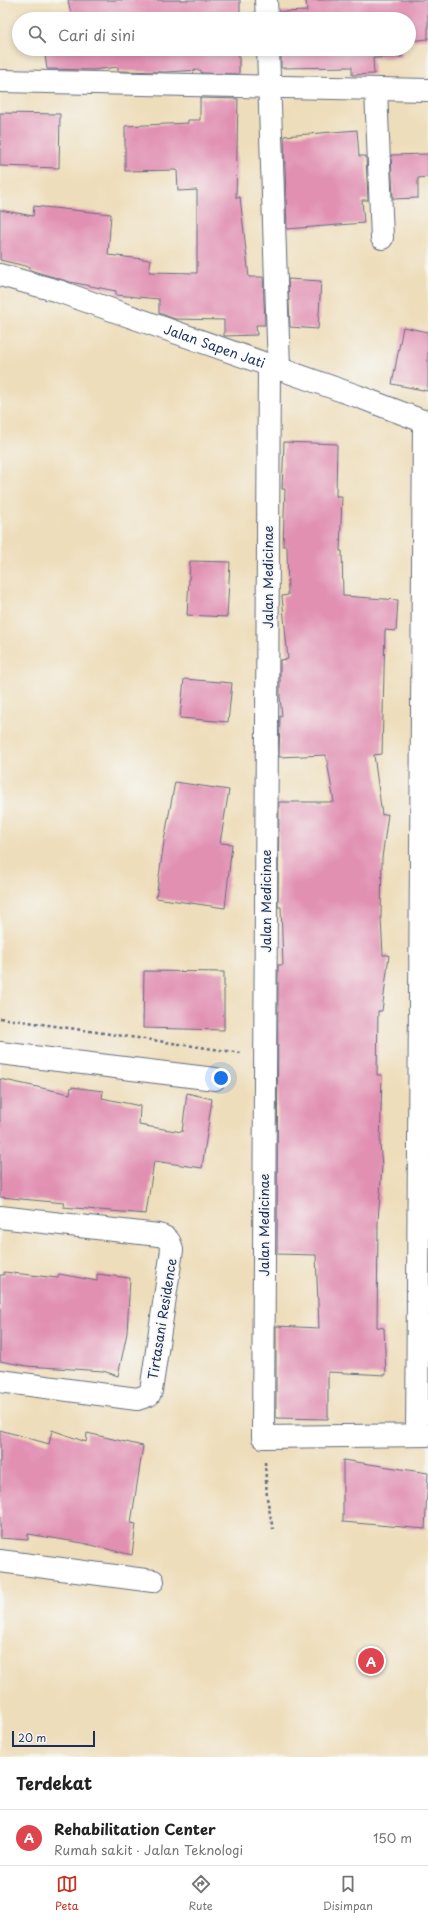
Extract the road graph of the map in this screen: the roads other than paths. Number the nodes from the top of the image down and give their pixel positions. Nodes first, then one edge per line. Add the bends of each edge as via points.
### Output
1 (266, 0) edge
2 (267, 12) edge
3 (268, 56) edge
4 (0, 81) edge
5 (269, 87) junction
6 (376, 89) junction
7 (428, 90) edge
8 (382, 238) dead end
9 (0, 275) edge
10 (274, 366) junction
11 (426, 422) edge
12 (0, 1054) edge
13 (215, 1079) dead end
14 (0, 1217) edge
15 (0, 1381) edge
16 (422, 1435) edge
17 (0, 1561) edge
18 (153, 1581) dead end

1 - 2 street
3 - 5 street, Jalan Medicinae
4 - 5 street
5 - 6 street
5 - 10 street, Jalan Medicinae
6 - 7 street
6 - 8 street
9 - 10 street, Jalan Sapen Jati via 58,291
10 - 11 street, Jalan Sapen Jati
10 - 16 street, Jalan Medicinae via 263,1437
11 - 16 street
12 - 13 street
14 - 15 street, Tirtasani Residence via 158,1234 165,1236 172,1250 149,1395 136,1399
17 - 18 street

